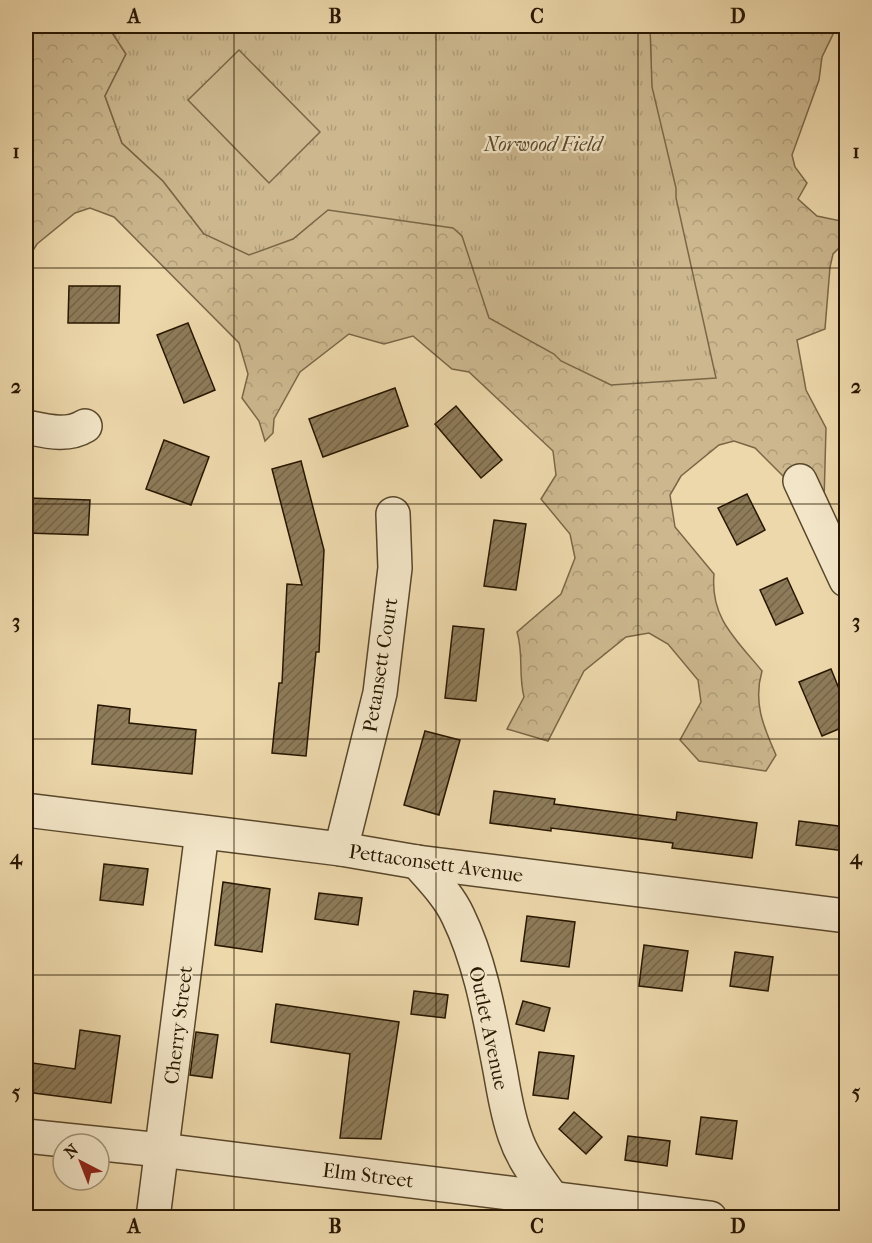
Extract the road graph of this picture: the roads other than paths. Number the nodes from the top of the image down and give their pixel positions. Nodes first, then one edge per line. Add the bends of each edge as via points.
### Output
1 (86, 426) dead end
2 (26, 427) edge
3 (800, 481) dead end
4 (393, 514) dead end
5 (846, 580) edge
6 (26, 810) edge
7 (202, 832) junction
8 (341, 849) junction
9 (417, 862) junction
10 (846, 916) edge
11 (26, 1136) edge
12 (161, 1150) junction
13 (552, 1198) junction
14 (153, 1218) edge
15 (710, 1218) edge

1 - 2 street via 55,433
3 - 5 street
4 - 8 street, Petansett Court via 395,568 380,693
6 - 7 street, Pettaconsett Avenue
7 - 8 street, Pettaconsett Avenue
7 - 12 street, Cherry Street
8 - 9 street, Pettaconsett Avenue
9 - 10 street, Pettaconsett Avenue
9 - 13 street, Outlet Avenue via 459,916 485,998 515,1138 524,1159
11 - 12 street, Elm Street
12 - 13 street, Elm Street
12 - 14 street, Cherry Street
13 - 15 street, Elm Street

